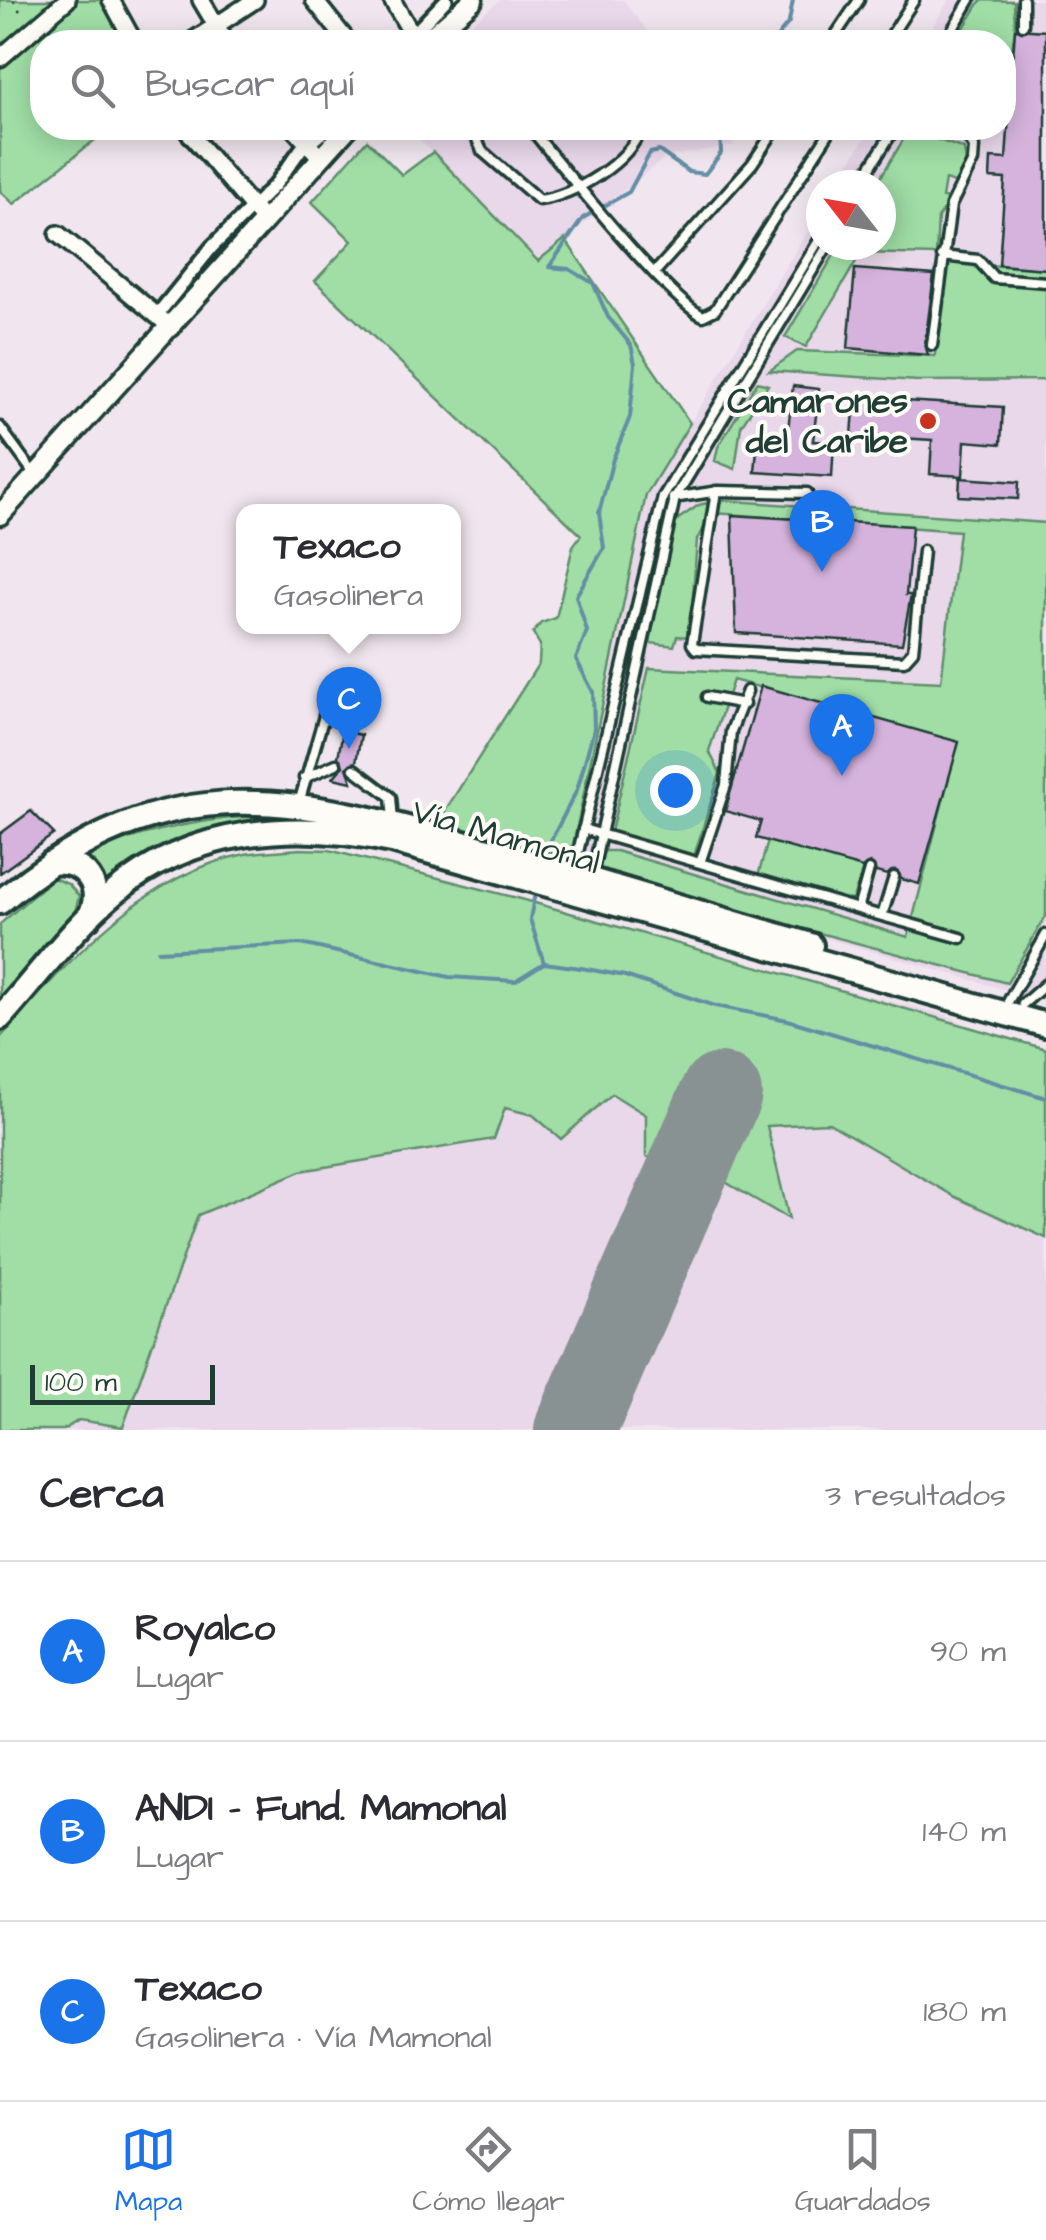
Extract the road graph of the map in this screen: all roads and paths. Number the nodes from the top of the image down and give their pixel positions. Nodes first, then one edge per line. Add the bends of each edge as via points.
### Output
1 (13, 0) edge
2 (67, 0) edge
3 (111, 0) edge
4 (201, 0) edge
5 (255, 0) edge
6 (314, 0) edge
7 (392, 0) edge
8 (446, 0) edge
9 (473, 0) edge
10 (859, 0) edge
11 (914, 0) edge
12 (970, 0) edge
13 (1023, 0) edge
14 (1023, 25) dead end
15 (216, 26) junction
16 (32, 30) joint
17 (127, 30) edge
18 (210, 30) edge
19 (218, 30) edge
20 (338, 30) edge
21 (410, 30) edge
22 (424, 30) edge
23 (430, 30) edge
24 (839, 30) edge
25 (895, 30) edge
26 (952, 30) edge
27 (30, 32) edge
28 (0, 58) edge
29 (196, 140) edge
30 (304, 140) edge
31 (322, 140) edge
32 (332, 140) edge
33 (477, 140) edge
34 (540, 140) edge
35 (634, 140) edge
36 (768, 140) edge
37 (824, 140) edge
38 (887, 140) edge
39 (970, 140) edge
40 (315, 152) junction
41 (868, 170) edge
42 (580, 188) junction
43 (250, 206) junction
44 (264, 222) junction
45 (58, 234) dead end
46 (942, 256) junction
47 (807, 260) edge
48 (819, 260) edge
49 (656, 271) junction
50 (1046, 282) edge
51 (156, 315) junction
52 (172, 328) junction
53 (932, 345) dead end
54 (728, 388) junction
55 (738, 394) junction
56 (0, 428) edge
57 (35, 475) junction
58 (716, 491) junction
59 (807, 492) dead end
60 (663, 497) junction
61 (675, 498) junction
62 (0, 515) edge
63 (923, 551) dead end
64 (626, 650) junction
65 (642, 652) junction
66 (747, 691) dead end
67 (707, 696) dead end
68 (328, 702) dead end
69 (744, 704) junction
70 (336, 764) dead end
71 (354, 769) dead end
72 (304, 778) junction
73 (298, 804) junction
74 (393, 823) junction
75 (583, 829) junction
76 (600, 834) junction
77 (700, 863) junction
78 (51, 864) junction
79 (869, 870) dead end
80 (582, 877) junction
81 (894, 878) dead end
82 (0, 902) edge
83 (858, 908) junction
84 (882, 916) junction
85 (87, 920) junction
86 (1046, 934) edge
87 (960, 938) dead end
88 (1046, 984) edge
89 (1026, 1004) edge
90 (0, 1018) edge
91 (1046, 1025) edge

1 - 16 path
2 - 16 street
3 - 17 street
4 - 15 street
5 - 15 street
6 - 20 street
7 - 21 street
8 - 22 street
9 - 23 street
10 - 24 lane
11 - 25 lane
12 - 26 lane
13 - 14 lane
15 - 18 street
15 - 19 street
27 - 28 street
29 - 43 street
30 - 40 street
31 - 40 street
32 - 40 street
33 - 42 lane via 539,200
34 - 42 lane
35 - 42 lane
36 - 49 lane
37 - 49 lane via 715,310 693,312
38 - 41 lane
39 - 46 lane via 973,161 951,206
40 - 43 street
40 - 44 street
42 - 49 lane
43 - 44 street
43 - 51 street
44 - 52 street
45 - 51 street
46 - 50 lane via 978,260 994,278
46 - 53 lane
47 - 54 lane
48 - 55 lane
51 - 52 street
52 - 57 street
54 - 55 lane
54 - 60 lane
55 - 61 lane
56 - 57 lane
57 - 62 street
58 - 59 lane
58 - 61 lane
58 - 63 lane via 696,649 904,660 913,651
60 - 61 lane
60 - 64 lane
61 - 65 lane
64 - 65 lane
64 - 75 lane
65 - 76 lane
66 - 69 lane
67 - 69 lane
68 - 72 lane
69 - 77 lane via 731,731 726,785
70 - 72 lane
71 - 74 lane via 391,797
72 - 73 lane
73 - 74 main road, Vía Mamonal
73 - 78 main road, Vía Mamonal via 235,801 173,810 104,835
74 - 80 main road, Vía Mamonal
75 - 76 lane
75 - 80 lane
76 - 77 lane
76 - 80 lane
77 - 83 lane
78 - 82 main road, Vía Mamonal
78 - 85 main road via 73,864 90,878 96,899
79 - 83 lane
80 - 89 main road, Vía Mamonal
81 - 84 lane
83 - 84 lane
84 - 87 lane
85 - 90 main road, Vía Mamonal
85 - 91 main road, Vía Mamonal via 116,891 190,850 280,828 320,829 392,841
86 - 89 lane
88 - 89 lane

